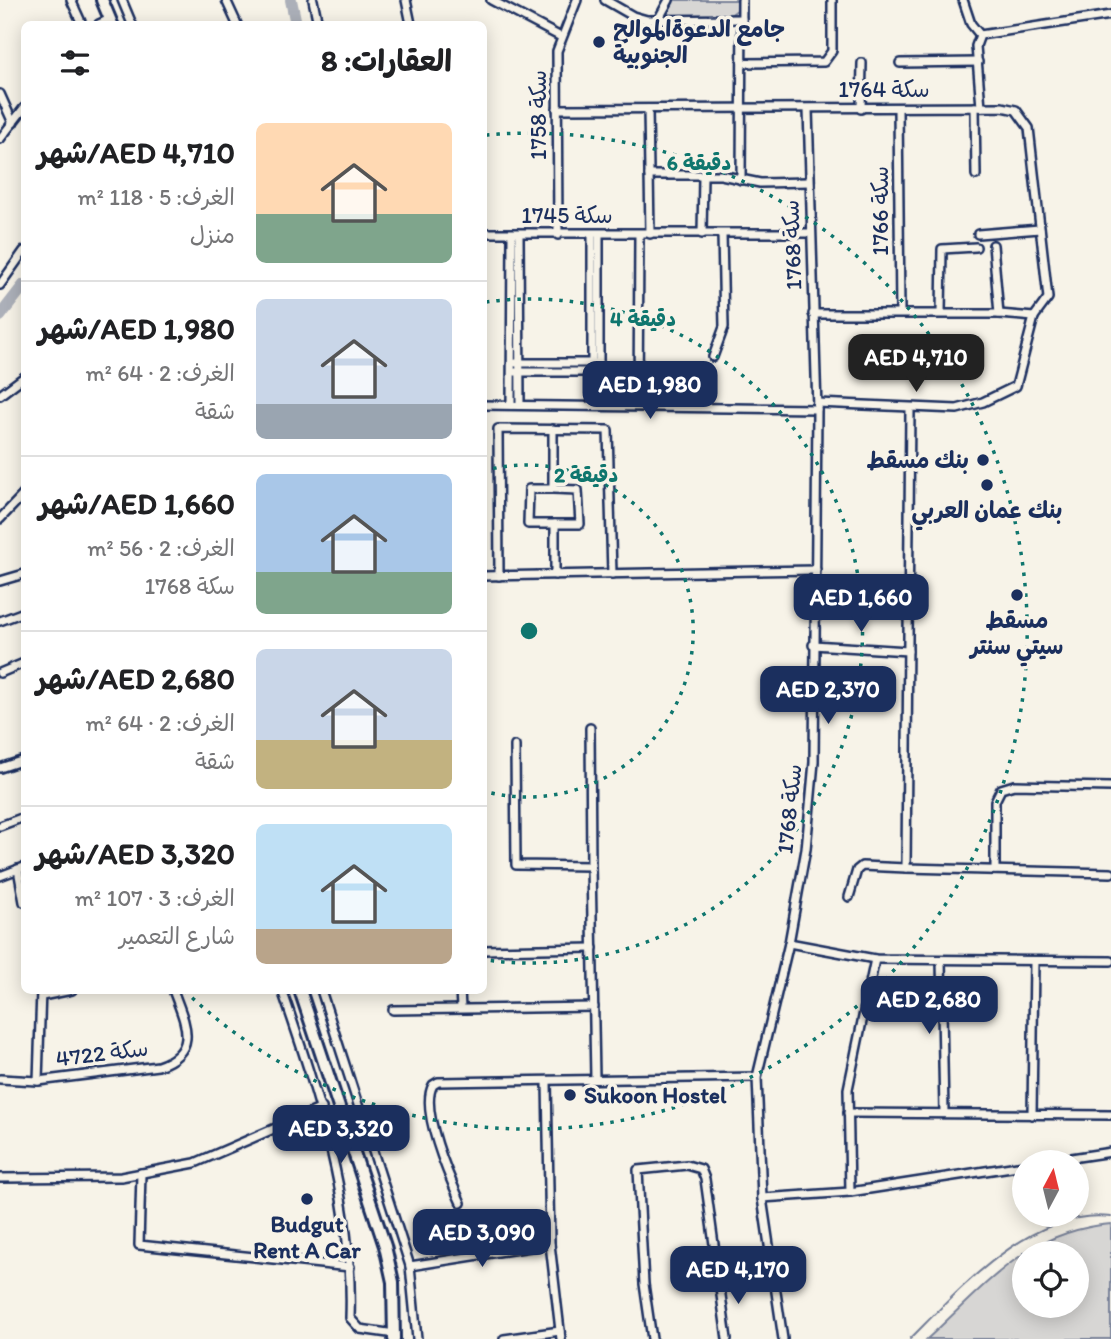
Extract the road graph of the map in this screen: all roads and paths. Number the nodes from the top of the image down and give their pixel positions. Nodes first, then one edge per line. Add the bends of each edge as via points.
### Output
1 (71, 0) edge
2 (102, 0) edge
3 (122, 0) edge
4 (226, 0) edge
5 (313, 0) edge
6 (406, 0) edge
7 (491, 0) edge
8 (577, 0) edge
9 (605, 0) edge
10 (669, 0) edge
11 (742, 0) edge
12 (832, 0) edge
13 (963, 0) edge
14 (1111, 15) edge
15 (742, 19) junction
16 (658, 20) junction
17 (81, 21) edge
18 (111, 21) edge
19 (131, 21) edge
20 (236, 21) edge
21 (317, 21) edge
22 (410, 21) edge
23 (980, 35) junction
24 (561, 37) junction
25 (862, 62) dead end
26 (978, 62) junction
27 (743, 63) junction
28 (900, 63) dead end
29 (0, 94) edge
30 (978, 107) junction
31 (744, 108) junction
32 (557, 109) junction
33 (648, 109) junction
34 (808, 109) junction
35 (861, 109) junction
36 (898, 109) junction
37 (21, 112) edge
38 (13, 123) junction
39 (0, 139) edge
40 (649, 175) junction
41 (703, 175) junction
42 (976, 175) dead end
43 (741, 180) junction
44 (809, 182) junction
45 (1040, 229) junction
46 (487, 233) edge
47 (722, 233) junction
48 (810, 233) junction
49 (515, 234) junction
50 (558, 234) junction
51 (595, 234) junction
52 (639, 234) junction
53 (650, 234) junction
54 (702, 234) junction
55 (978, 234) dead end
56 (993, 245) dead end
57 (976, 247) dead end
58 (21, 255) edge
59 (0, 285) edge
60 (900, 312) junction
61 (941, 313) junction
62 (999, 313) junction
63 (813, 314) junction
64 (1034, 317) junction
65 (713, 357) dead end
66 (516, 368) junction
67 (596, 368) junction
68 (21, 379) edge
69 (0, 395) edge
70 (487, 405) edge
71 (511, 405) junction
72 (520, 405) junction
73 (596, 406) junction
74 (817, 406) junction
75 (638, 407) junction
76 (910, 408) junction
77 (553, 429) junction
78 (553, 489) junction
79 (21, 498) edge
80 (0, 519) edge
81 (555, 524) junction
82 (816, 570) junction
83 (612, 574) junction
84 (21, 575) edge
85 (555, 575) junction
86 (487, 576) edge
87 (499, 576) junction
88 (0, 581) edge
89 (21, 613) edge
90 (0, 621) edge
91 (813, 645) junction
92 (908, 650) junction
93 (21, 664) edge
94 (0, 673) edge
95 (590, 728) dead end
96 (515, 746) dead end
97 (21, 761) edge
98 (0, 768) edge
99 (1111, 787) edge
100 (21, 818) edge
101 (0, 827) edge
102 (591, 866) junction
103 (21, 868) edge
104 (906, 868) junction
105 (995, 870) junction
106 (1111, 873) edge
107 (0, 876) edge
108 (849, 897) dead end
109 (789, 943) junction
110 (593, 948) junction
111 (487, 950) edge
112 (875, 959) junction
113 (942, 960) junction
114 (1034, 961) junction
115 (1111, 961) edge
116 (41, 994) edge
117 (174, 994) edge
118 (283, 994) edge
119 (301, 994) edge
120 (322, 994) edge
121 (460, 994) edge
122 (594, 1007) junction
123 (461, 1008) junction
124 (393, 1010) dead end
125 (757, 1077) junction
126 (595, 1078) junction
127 (0, 1079) edge
128 (38, 1081) junction
129 (547, 1082) junction
130 (322, 1108) junction
131 (944, 1112) junction
132 (848, 1114) junction
133 (1032, 1115) junction
134 (1111, 1115) edge
135 (1111, 1152) edge
136 (1089, 1155) edge
137 (1012, 1167) edge
138 (141, 1174) junction
139 (0, 1178) edge
140 (850, 1192) junction
141 (762, 1198) junction
142 (461, 1203) dead end
143 (550, 1244) junction
144 (770, 1260) junction
145 (410, 1266) junction
146 (350, 1267) junction
147 (718, 1267) junction
148 (560, 1335) edge
149 (395, 1336) edge
150 (417, 1339) edge
151 (504, 1339) edge
152 (652, 1339) edge
153 (727, 1339) edge
154 (783, 1339) edge

1 - 17 street
2 - 18 main road
3 - 19 street
4 - 20 street
5 - 21 street
6 - 22 street
7 - 24 street
8 - 24 street, سكة 1758
9 - 16 street via 633,16
10 - 16 street
11 - 15 street
12 - 27 street via 832,51 824,62
13 - 23 street
14 - 23 street
15 - 16 street
15 - 27 street
23 - 26 street
24 - 32 street, سكة 1758
25 - 35 street
26 - 28 street
26 - 30 street
27 - 31 street
29 - 38 street
30 - 36 street, سكة 1764
30 - 42 street
30 - 45 street, سكة 1764 via 1009,107 1026,119
31 - 33 street, سكة 1764
31 - 34 street, سكة 1764
31 - 43 street
32 - 33 street, سكة 1764
32 - 50 street, سكة 1758
33 - 40 street
34 - 35 street, سكة 1764
34 - 44 street, سكة 1768
35 - 36 street, سكة 1764
36 - 60 street, سكة 1766
37 - 38 street
38 - 39 street
40 - 41 street
40 - 53 street
41 - 43 street
41 - 54 street
43 - 44 street
44 - 48 street, سكة 1768
45 - 55 street
45 - 64 street, سكة 1764 via 1048,298
46 - 49 street, سكة 1745
47 - 48 street, سكة 1745
47 - 54 street, سكة 1745
47 - 65 street via 724,327
48 - 63 street, سكة 1768
49 - 50 street, سكة 1745
49 - 66 street
50 - 51 street, سكة 1745
51 - 52 street, سكة 1745
51 - 67 street
52 - 53 street, سكة 1745
52 - 75 street
53 - 54 street, سكة 1745
56 - 62 street
57 - 61 street via 942,249
58 - 59 street
60 - 61 street
60 - 63 street
61 - 62 street
62 - 64 street
63 - 74 street, سكة 1768
64 - 76 street via 1016,386 964,408
66 - 67 street
66 - 71 street
66 - 72 street
67 - 73 street
68 - 69 street
70 - 71 street
71 - 72 street
72 - 73 street
73 - 75 street
74 - 75 street
74 - 76 street
74 - 82 street, سكة 1768
76 - 92 street
77 - 78 street
77 - 83 street via 608,430
77 - 87 street via 498,429
78 - 81 street via 578,489 580,524
78 - 81 street via 529,489 528,524
79 - 80 street
81 - 85 street
82 - 83 street
82 - 91 street, سكة 1768
83 - 85 street
84 - 88 street
85 - 87 street
86 - 87 street
89 - 90 street
91 - 92 street
91 - 109 street, سكة 1768 via 814,762 806,849
92 - 104 street
93 - 94 street
95 - 102 street
96 - 102 street via 516,865
97 - 98 street
99 - 105 street via 1014,785 1001,789 995,802
100 - 101 street
102 - 110 street
103 - 107 street
104 - 105 street
104 - 108 street via 863,866 857,870
105 - 106 street
109 - 112 street
109 - 125 street, سكة 1768
110 - 111 street
110 - 122 street
112 - 113 street
112 - 132 street via 851,1065
113 - 114 street
113 - 131 street
114 - 115 street
114 - 133 street
116 - 128 street
117 - 128 street, سكة 4722 via 187,1029 185,1049 173,1061
118 - 130 street
119 - 149 main road via 385,1246 393,1282
120 - 145 street
121 - 123 street
122 - 123 street
122 - 126 street
123 - 124 street
125 - 126 street
125 - 141 street, سكة 1768
126 - 129 street
127 - 128 street, سكة 4722
129 - 142 street via 433,1085 428,1098 434,1130
129 - 143 street
130 - 138 street via 195,1163
130 - 146 street
131 - 132 street
131 - 133 street
132 - 140 street
133 - 134 street
135 - 136 street
137 - 140 street
138 - 139 street
138 - 146 street via 139,1245
140 - 141 street
141 - 144 street, سكة 1768
143 - 145 street
143 - 148 street
144 - 147 street
144 - 154 street, سكة 1768
145 - 150 street
146 - 149 street via 353,1325
147 - 152 street via 701,1170 687,1165 638,1170
147 - 153 street
148 - 151 street

